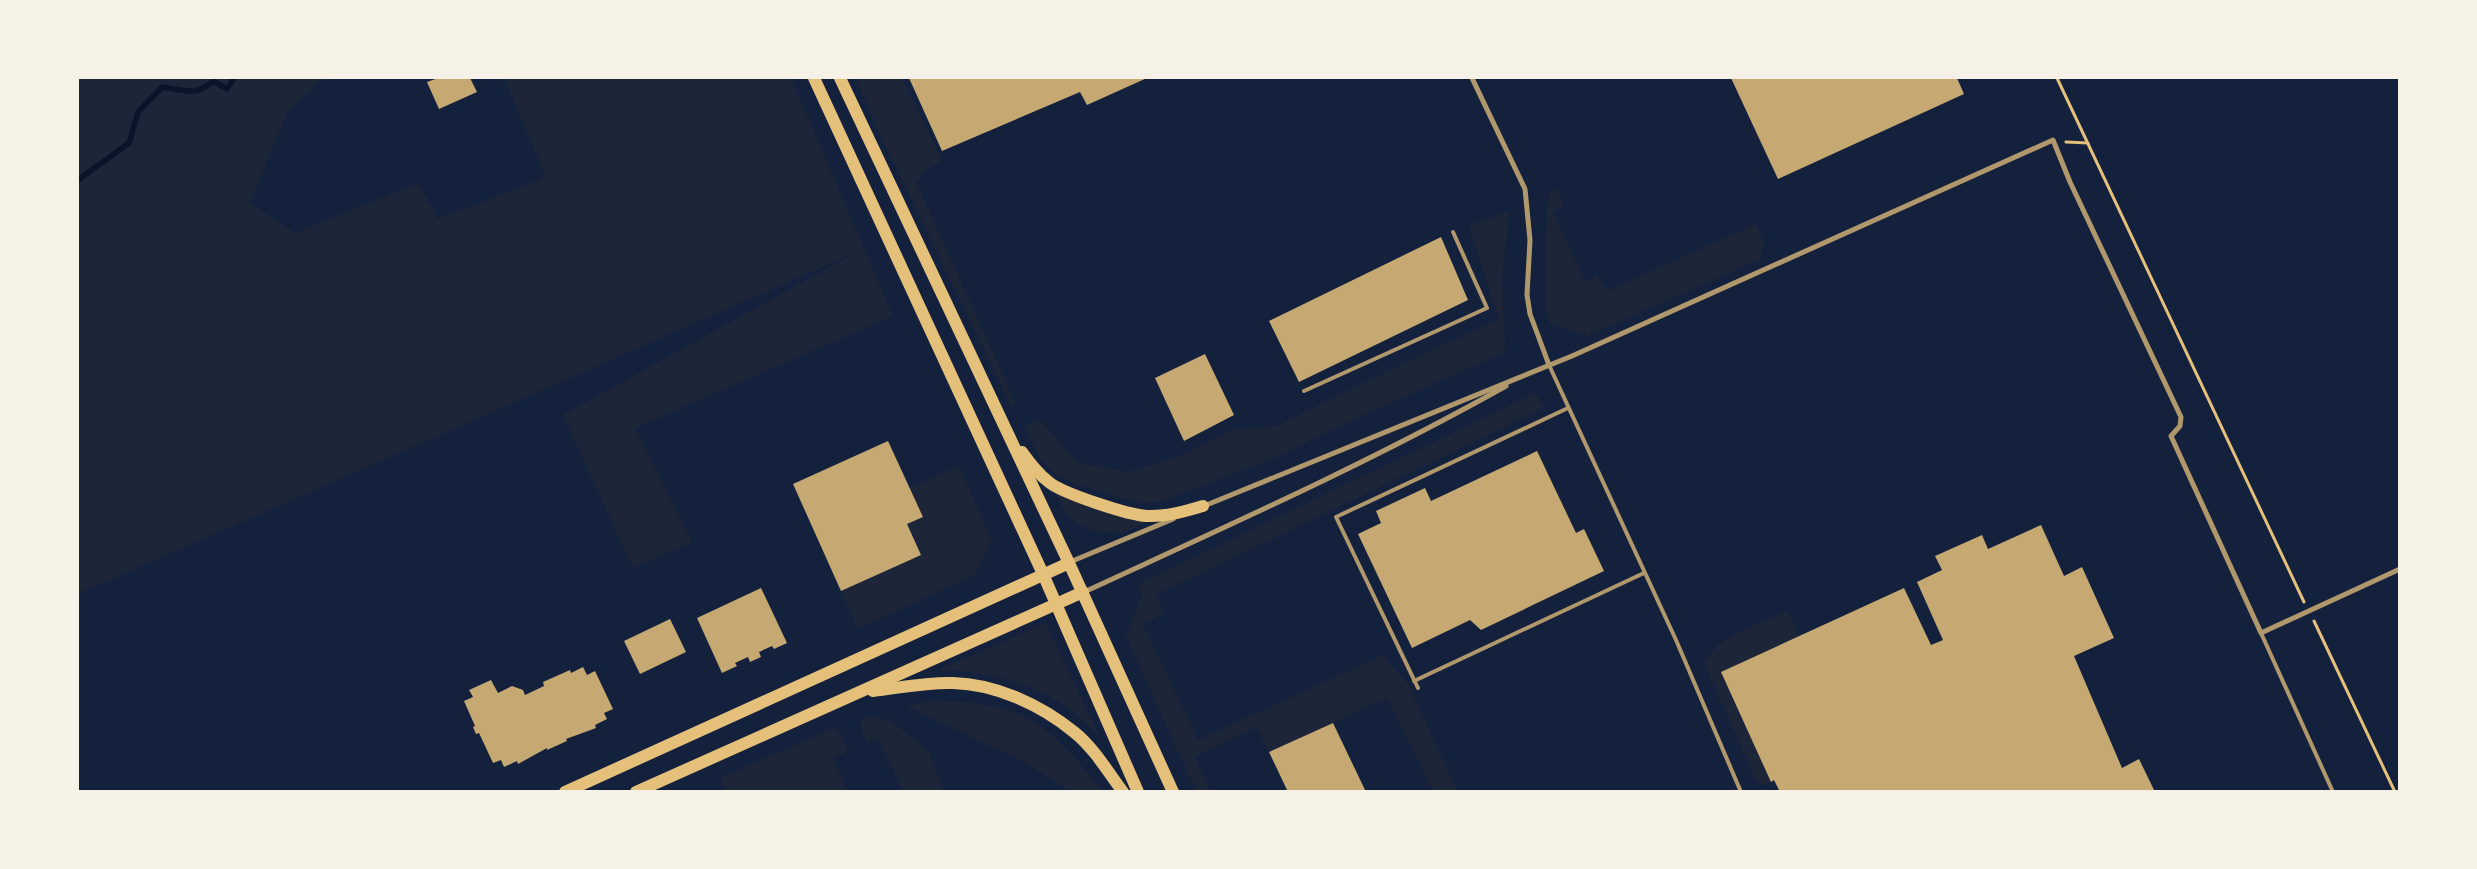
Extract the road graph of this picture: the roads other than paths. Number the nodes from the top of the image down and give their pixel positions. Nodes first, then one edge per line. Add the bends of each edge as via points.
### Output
1 (814, 78) edge
2 (840, 78) edge
3 (1472, 78) edge
4 (1453, 232) dead end
5 (1549, 365) junction
6 (1526, 374) junction
7 (985, 387) junction
8 (1304, 391) dead end
9 (1568, 408) junction
10 (1203, 506) junction
11 (1069, 563) junction
12 (2400, 569) edge
13 (1644, 573) junction
14 (1043, 574) junction
15 (1083, 592) junction
16 (1057, 604) junction
17 (2261, 633) junction
18 (1414, 681) junction
19 (1418, 688) dead end
20 (860, 692) junction
21 (565, 792) edge
22 (636, 792) edge
23 (1123, 792) edge
24 (1138, 792) edge
25 (1173, 792) edge
26 (1741, 792) edge
27 (2333, 792) edge

1 - 14 main road
2 - 7 main road
3 - 5 street via 1525,189 1530,240 1527,295 1530,314
4 - 8 lane via 1487,308
5 - 6 street
5 - 9 lane
5 - 17 street via 2053,140 2181,417 2180,426 2171,436
6 - 10 street
6 - 15 street via 1431,428 1325,481
7 - 10 main road via 1018,447 1051,484 1116,510 1147,516 1173,515
7 - 11 main road
9 - 13 lane
9 - 18 lane via 1336,517
10 - 11 street
11 - 14 main road
11 - 15 main road
12 - 17 street
13 - 18 lane
13 - 26 lane
14 - 16 main road
14 - 21 main road
15 - 16 main road
15 - 25 main road
16 - 20 main road
16 - 24 main road
17 - 27 lane
18 - 19 lane
20 - 22 main road
20 - 23 main road via 951,683 1002,692 1044,711 1076,733

